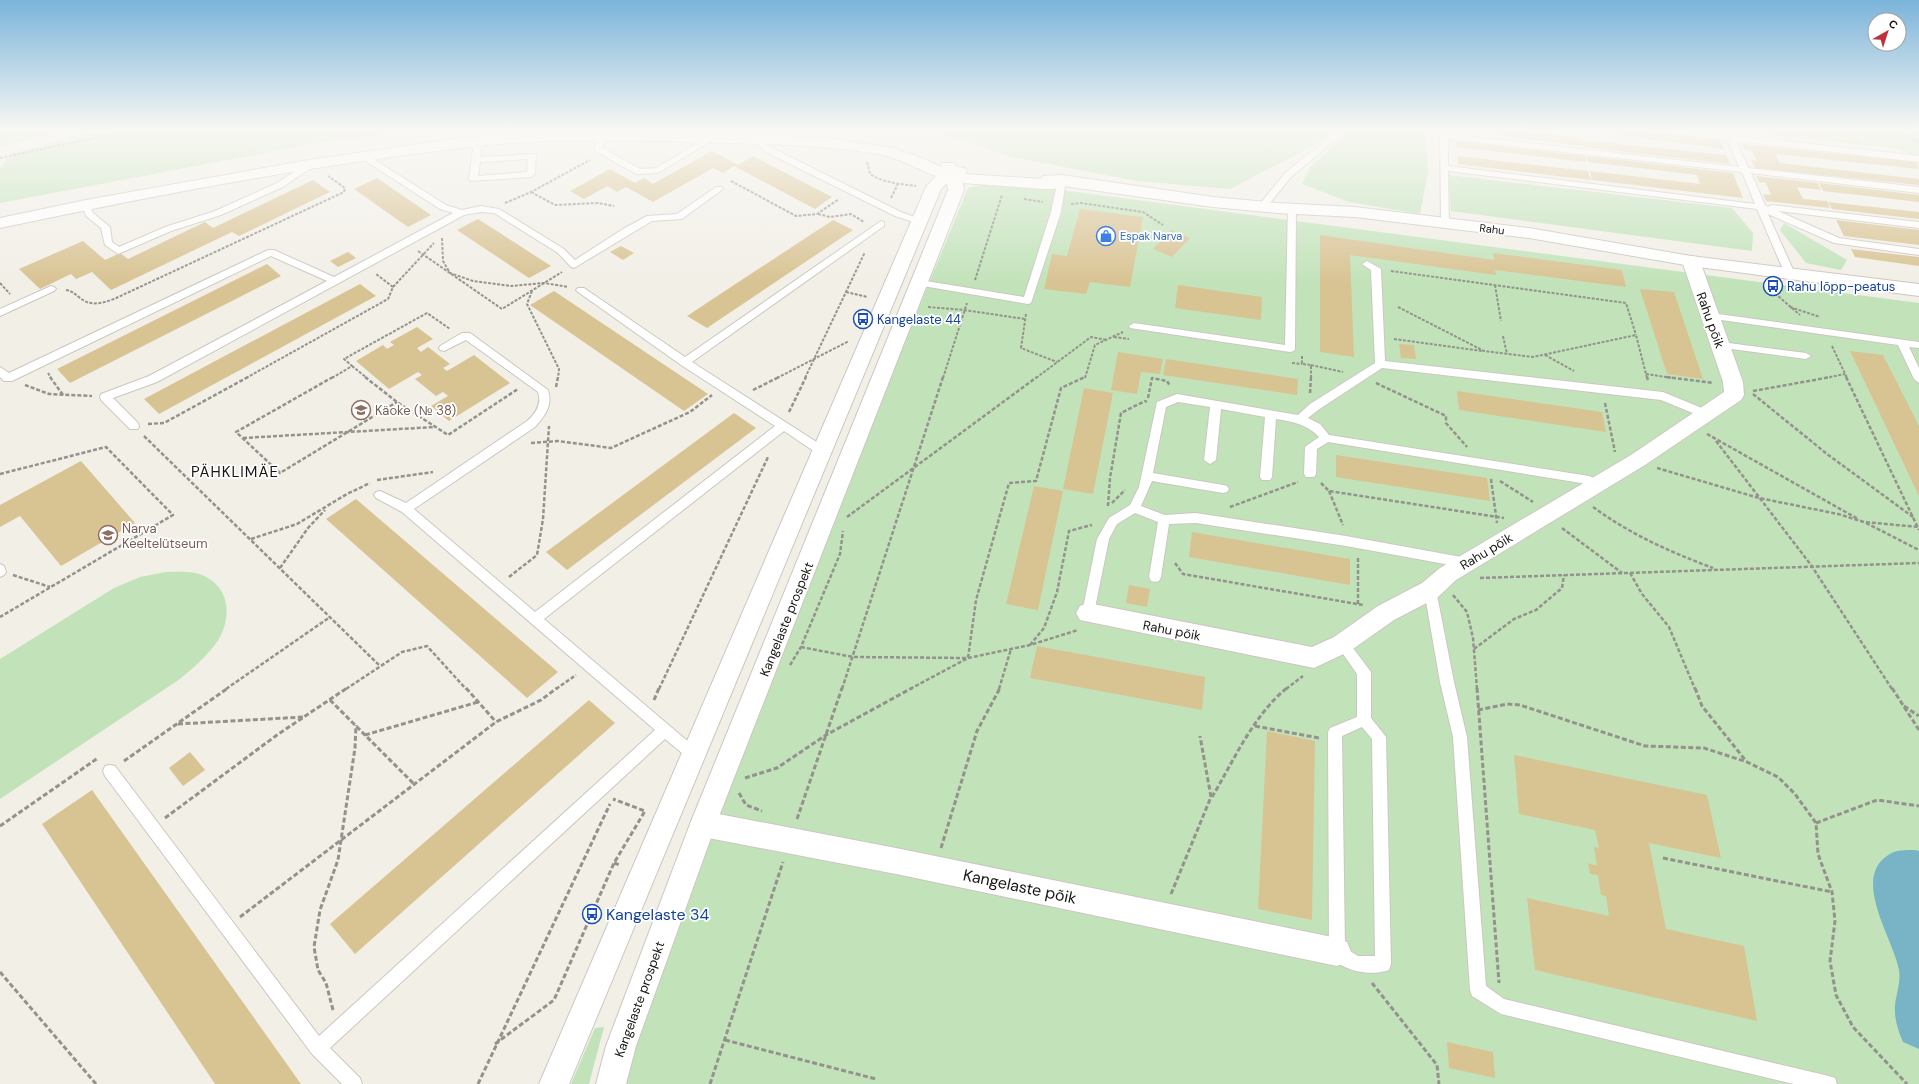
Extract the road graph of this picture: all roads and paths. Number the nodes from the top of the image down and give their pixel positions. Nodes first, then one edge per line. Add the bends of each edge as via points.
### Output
1 (217, 182) edge
2 (285, 182) edge
3 (335, 182) edge
4 (403, 182) edge
5 (550, 182) edge
6 (720, 182) edge
7 (730, 182) edge
8 (832, 182) edge
9 (884, 182) edge
10 (931, 182) edge
11 (940, 182) edge
12 (952, 182) edge
13 (960, 182) edge
14 (969, 182) edge
15 (1027, 182) edge
16 (1058, 182) edge
17 (1062, 182) edge
18 (1074, 182) edge
19 (1283, 182) edge
20 (1444, 182) edge
21 (1554, 182) edge
22 (1750, 182) edge
23 (1846, 182) edge
24 (934, 187) junction
25 (719, 189) joint
26 (1919, 190) edge
27 (851, 191) junction
28 (531, 192) junction
29 (1006, 193) dead end
30 (994, 194) dead end
31 (1002, 195) junction
32 (1009, 196) dead end
33 (1023, 199) dead end
34 (86, 205) junction
35 (1057, 205) junction
36 (614, 206) dead end
37 (1262, 207) junction
38 (1761, 207) junction
39 (1292, 208) junction
40 (488, 210) junction
41 (461, 213) junction
42 (817, 214) junction
43 (920, 221) junction
44 (0, 223) edge
45 (1444, 223) junction
46 (1164, 225) dead end
47 (1919, 225) edge
48 (878, 226) junction
49 (406, 242) junction
50 (1919, 252) edge
51 (423, 254) junction
52 (1691, 261) junction
53 (1367, 264) dead end
54 (363, 265) junction
55 (574, 265) junction
56 (1376, 269) junction
57 (450, 273) junction
58 (1790, 274) junction
59 (334, 281) junction
60 (544, 283) junction
61 (920, 283) junction
62 (1495, 285) junction
63 (1761, 286) dead end
64 (393, 287) junction
65 (51, 289) joint
66 (532, 290) junction
67 (581, 290) joint
68 (1919, 290) edge
69 (971, 291) junction
70 (846, 292) junction
71 (886, 300) junction
72 (1028, 301) junction
73 (911, 305) junction
74 (1398, 307) dead end
75 (964, 310) junction
76 (0, 313) edge
77 (1711, 316) junction
78 (1025, 319) dead end
79 (1501, 321) dead end
80 (1134, 326) joint
81 (1824, 332) junction
82 (1636, 335) junction
83 (1503, 336) dead end
84 (1380, 337) junction
85 (461, 338) junction
86 (853, 338) dead end
87 (1107, 340) junction
88 (1901, 342) junction
89 (1721, 345) junction
90 (1919, 345) edge
91 (444, 348) dead end
92 (1290, 349) junction
93 (1484, 351) junction
94 (1507, 354) junction
95 (1806, 356) dead end
96 (814, 360) junction
97 (684, 362) junction
98 (1057, 362) junction
99 (1380, 364) junction
100 (1310, 365) junction
101 (352, 366) junction
102 (0, 371) edge
103 (1345, 372) dead end
104 (1646, 374) junction
105 (1845, 374) junction
106 (8, 378) junction
107 (1919, 379) edge
108 (531, 381) junction
109 (1371, 381) dead end
110 (1648, 381) dead end
111 (1720, 384) dead end
112 (723, 387) junction
113 (104, 397) junction
114 (739, 397) junction
115 (1604, 397) dead end
116 (397, 402) junction
117 (545, 402) junction
118 (1161, 405) junction
119 (1216, 405) junction
120 (1314, 408) junction
121 (1271, 414) junction
122 (1300, 419) junction
123 (1698, 419) junction
124 (134, 426) junction
125 (783, 426) junction
126 (435, 427) junction
127 (349, 432) junction
128 (242, 438) junction
129 (1326, 438) junction
130 (1716, 440) junction
131 (548, 442) junction
132 (493, 450) junction
133 (822, 451) junction
134 (1210, 460) dead end
135 (1638, 460) junction
136 (1485, 463) junction
137 (467, 468) junction
138 (913, 469) junction
139 (0, 474) edge
140 (1147, 476) junction
141 (1266, 477) dead end
142 (1314, 477) junction
143 (1598, 484) junction
144 (1223, 489) dead end
145 (1329, 491) junction
146 (380, 495) dead end
147 (1578, 496) junction
148 (1759, 498) junction
149 (328, 506) junction
150 (1134, 508) junction
151 (406, 509) junction
152 (1104, 512) dead end
153 (1496, 516) junction
154 (1913, 517) junction
155 (1507, 518) dead end
156 (844, 519) dead end
157 (1164, 520) junction
158 (1214, 520) junction
159 (1095, 521) dead end
160 (1864, 522) junction
161 (843, 526) dead end
162 (1918, 527) edge
163 (1497, 528) dead end
164 (1919, 530) edge
165 (250, 540) junction
166 (1346, 541) junction
167 (1358, 543) junction
168 (1919, 550) edge
169 (1175, 558) dead end
170 (1467, 563) junction
171 (1919, 563) edge
172 (1811, 565) junction
173 (280, 568) junction
174 (1715, 569) junction
175 (0, 571) edge
176 (1630, 573) junction
177 (1448, 574) junction
178 (1564, 575) junction
179 (1155, 577) dead end
180 (496, 586) junction
181 (51, 588) junction
182 (1430, 590) junction
183 (1358, 604) junction
184 (1386, 613) junction
185 (330, 617) junction
186 (0, 618) edge
187 (535, 619) junction
188 (1084, 622) junction
189 (1342, 644) junction
190 (1030, 645) junction
191 (801, 647) junction
192 (1011, 649) junction
193 (1474, 649) dead end
194 (853, 657) junction
195 (968, 658) junction
196 (1314, 658) junction
197 (588, 665) junction
198 (380, 666) junction
199 (787, 670) dead end
200 (330, 700) junction
201 (478, 702) junction
202 (1903, 706) junction
203 (1478, 710) dead end
204 (647, 715) junction
205 (1919, 716) edge
206 (303, 717) junction
207 (1364, 720) junction
208 (496, 722) junction
209 (178, 724) junction
210 (356, 725) junction
211 (1255, 726) junction
212 (665, 730) junction
213 (1919, 730) edge
214 (365, 735) junction
215 (826, 735) junction
216 (1200, 736) dead end
217 (1325, 740) dead end
218 (693, 754) junction
219 (1747, 762) junction
220 (625, 766) junction
221 (110, 771) junction
222 (743, 773) dead end
223 (414, 784) junction
224 (740, 786) dead end
225 (1211, 797) junction
226 (612, 799) junction
227 (1919, 806) edge
228 (768, 812) dead end
229 (1816, 823) junction
230 (703, 824) junction
231 (0, 826) edge
232 (153, 827) junction
233 (792, 827) junction
234 (340, 841) junction
235 (940, 852) dead end
236 (1663, 858) dead end
237 (614, 863) junction
238 (620, 865) dead end
239 (1832, 892) junction
240 (1170, 896) dead end
241 (227, 927) junction
242 (1346, 958) junction
243 (0, 972) edge
244 (332, 1034) junction
245 (725, 1040) junction
246 (494, 1045) junction
247 (318, 1048) junction
248 (876, 1079) dead end
249 (96, 1084) edge
250 (354, 1084) edge
251 (478, 1084) edge
252 (554, 1084) edge
253 (611, 1084) edge
254 (710, 1084) edge
255 (1439, 1084) edge
256 (1829, 1084) edge
257 (1907, 1084) edge

1 - 34 main road, Rahu
2 - 34 lane via 218,213 168,229 118,251 108,243 105,228 90,214
3 - 65 path via 345,188 344,192 114,298 95,305 85,303 72,291
4 - 41 lane via 443,208
5 - 28 path
6 - 25 path
7 - 42 path via 796,216
8 - 27 lane
9 - 24 path
10 - 24 main road
11 - 24 main road
12 - 61 main road, Kangelaste prospekt
13 - 14 main road via 966,184
15 - 16 main road, Rahu via 1045,184
17 - 35 lane
18 - 37 main road, Rahu
19 - 37 lane
20 - 45 lane
21 - 38 lane
22 - 38 lane
23 - 26 lane
24 - 43 main road
25 - 55 lane via 679,217 650,218
27 - 42 path
27 - 43 lane via 898,214
28 - 36 path via 555,205 598,203
28 - 40 path
29 - 31 path
30 - 31 path
31 - 32 path
31 - 69 path
33 - 35 path
34 - 44 main road, Rahu
35 - 46 path via 1081,203 1143,212
35 - 72 lane
37 - 39 main road, Rahu
38 - 47 lane
38 - 50 lane via 1837,241
38 - 58 lane
39 - 45 main road, Rahu via 1355,212
39 - 92 lane
40 - 41 lane
40 - 55 lane via 496,211 561,251
41 - 49 lane
42 - 48 path via 830,217 850,214
43 - 71 main road
45 - 52 main road, Rahu via 1568,239 1634,253
48 - 70 path
48 - 97 lane
49 - 51 path
49 - 54 lane
51 - 57 path
51 - 57 path via 442,236 443,261
51 - 64 path
52 - 58 main road, Rahu
52 - 77 main road, Rahu põik
53 - 56 lane
54 - 59 lane
54 - 64 path
55 - 60 path
56 - 62 path
56 - 84 lane
57 - 60 path via 473,281 511,286
57 - 66 path via 502,309
58 - 68 main road, Rahu
59 - 106 lane via 271,252
59 - 113 lane via 153,379
60 - 66 path
60 - 67 path
61 - 69 lane
61 - 73 main road, Kangelaste prospekt
62 - 79 path
62 - 82 path via 1626,303
63 - 81 path
64 - 124 path via 388,299 164,423
65 - 76 lane
66 - 117 path via 527,304 559,369 557,386
67 - 97 lane
69 - 72 lane
69 - 75 path
70 - 71 path
70 - 96 path
71 - 133 main road
72 - 98 path via 1021,348
73 - 75 path
73 - 230 main road, Kangelaste prospekt
74 - 93 path
75 - 78 path
75 - 138 path
77 - 81 lane
77 - 89 main road, Rahu põik
80 - 87 path
80 - 92 lane
81 - 88 lane
81 - 105 path
82 - 94 path via 1533,356
82 - 104 path
83 - 94 path
84 - 93 path
84 - 99 lane
85 - 91 lane
85 - 101 path via 427,313 344,359
85 - 108 lane via 466,335
86 - 96 path
87 - 98 path via 1091,337
87 - 195 path via 1095,345 1085,378 1061,388 1036,481 1009,483 976,600
88 - 90 lane
88 - 107 lane
89 - 95 lane
89 - 123 main road, Rahu põik via 1733,382 1734,395
92 - 100 path via 1302,352 1302,364
93 - 94 path
96 - 114 path
96 - 125 path
97 - 112 lane
98 - 138 path
99 - 120 lane
99 - 123 lane via 1662,396
100 - 103 path
100 - 120 path via 1310,398
101 - 116 path
101 - 128 path via 236,432
102 - 106 lane
104 - 110 path
104 - 111 path
105 - 154 path
105 - 154 path via 1750,392 1827,454
106 - 113 path via 48,394
108 - 117 lane via 543,390
108 - 126 path via 448,435
109 - 136 path via 1446,416 1446,422 1452,432
112 - 114 lane
112 - 131 path via 690,412 611,448
113 - 124 lane
114 - 125 lane
115 - 135 path via 1616,457 1625,452
116 - 126 path
116 - 127 path
117 - 131 path via 550,418
117 - 132 lane via 540,415 532,424
118 - 119 lane via 1176,398
118 - 140 lane
118 - 152 path via 1145,401 1121,413 1108,507
119 - 121 lane
119 - 134 lane
120 - 122 lane
121 - 122 lane
121 - 141 lane
122 - 129 lane via 1316,427
123 - 130 path
123 - 135 main road, Rahu põik
124 - 165 path
125 - 133 lane
125 - 187 lane
125 - 204 path
126 - 127 path
127 - 128 path
127 - 128 path via 280,473
129 - 136 lane
129 - 142 lane via 1311,448
130 - 148 path
130 - 160 path
131 - 132 path
131 - 180 path via 543,519 537,555
132 - 137 lane
133 - 218 main road
135 - 143 main road, Rahu põik
135 - 148 path via 1660,470
136 - 143 lane via 1589,480
136 - 153 path
137 - 149 path via 382,479 359,488
137 - 151 lane
138 - 156 path
138 - 194 path
139 - 181 path via 106,447 173,516
140 - 144 lane
140 - 150 lane via 1145,487
142 - 145 path
142 - 158 path via 1227,508
143 - 147 main road, Rahu põik
145 - 153 path
145 - 166 path via 1346,533
146 - 151 lane
147 - 170 main road, Rahu põik
147 - 174 path via 1644,541
148 - 160 path via 1838,514
148 - 172 path
149 - 165 path via 310,518
149 - 173 path via 308,528
150 - 157 lane
150 - 188 lane via 1113,521 1104,539
151 - 180 lane
153 - 155 path
153 - 163 path
154 - 162 path
157 - 158 lane
157 - 179 lane
158 - 166 lane
159 - 190 path via 1091,526 1069,531 1058,592 1044,628
160 - 162 path
160 - 168 path
161 - 191 path via 840,554
162 - 164 path
165 - 173 path
166 - 167 lane
167 - 170 lane
167 - 183 path
169 - 183 path via 1175,565 1183,574
170 - 177 main road, Rahu põik
171 - 172 path
172 - 174 path
172 - 202 path
173 - 185 path
174 - 176 path
175 - 181 path
176 - 178 path
176 - 219 path via 1642,594 1669,626 1702,706
177 - 178 path via 1458,579
177 - 182 main road, Rahu põik
178 - 193 path via 1562,588 1536,610 1514,619
180 - 187 lane
181 - 186 path
182 - 184 main road, Rahu põik
182 - 256 lane via 1460,737 1478,990 1501,1006
183 - 184 path via 1371,606
184 - 189 main road, Rahu põik
185 - 198 path
185 - 209 path
187 - 197 lane
188 - 190 path via 1074,630
188 - 196 main road, Rahu põik
189 - 196 main road, Rahu põik
189 - 207 lane via 1364,672
190 - 192 path
191 - 194 path
191 - 199 path
192 - 195 path
192 - 235 path via 998,694 977,731
194 - 195 path
194 - 215 path
195 - 215 path
196 - 211 path via 1309,672 1280,694
197 - 204 lane
197 - 208 path via 541,700
198 - 200 path
198 - 201 path via 402,652 427,646
200 - 206 path
200 - 210 path
201 - 208 path
201 - 214 path
202 - 205 path
202 - 213 path
203 - 219 path via 1506,704 1520,705 1645,746 1704,748
204 - 212 lane
206 - 209 path
206 - 232 path
207 - 242 lane via 1335,732
207 - 242 lane via 1380,737 1383,964
208 - 223 path
209 - 221 path
210 - 214 path
210 - 234 path via 355,748
211 - 217 path
211 - 225 path
212 - 218 lane
212 - 220 lane
214 - 223 path
215 - 222 path via 776,768 740,780
215 - 233 path
216 - 225 path
218 - 252 main road
219 - 229 path via 1778,777 1796,794
220 - 226 path
220 - 244 lane
221 - 231 path via 102,756
221 - 232 lane
223 - 234 path
224 - 228 path via 739,793 746,805
225 - 240 path
226 - 237 path via 645,811
226 - 246 path
227 - 229 path via 1877,800
229 - 239 path via 1818,854
230 - 233 main road, Kangelaste põik
230 - 253 main road, Kangelaste prospekt via 621,1046
232 - 241 lane
233 - 242 main road, Kangelaste põik via 901,862
233 - 245 path
234 - 241 path
234 - 244 path via 338,860 320,910 314,947 318,970 326,984 333,1010
236 - 239 path
237 - 238 path
237 - 246 path via 554,1000
239 - 257 path via 1835,921 1830,961 1836,995 1853,1027
241 - 247 lane
242 - 255 path via 1386,999 1437,1065
243 - 249 path
244 - 247 lane
245 - 248 path
245 - 254 path
246 - 251 path
247 - 250 lane

